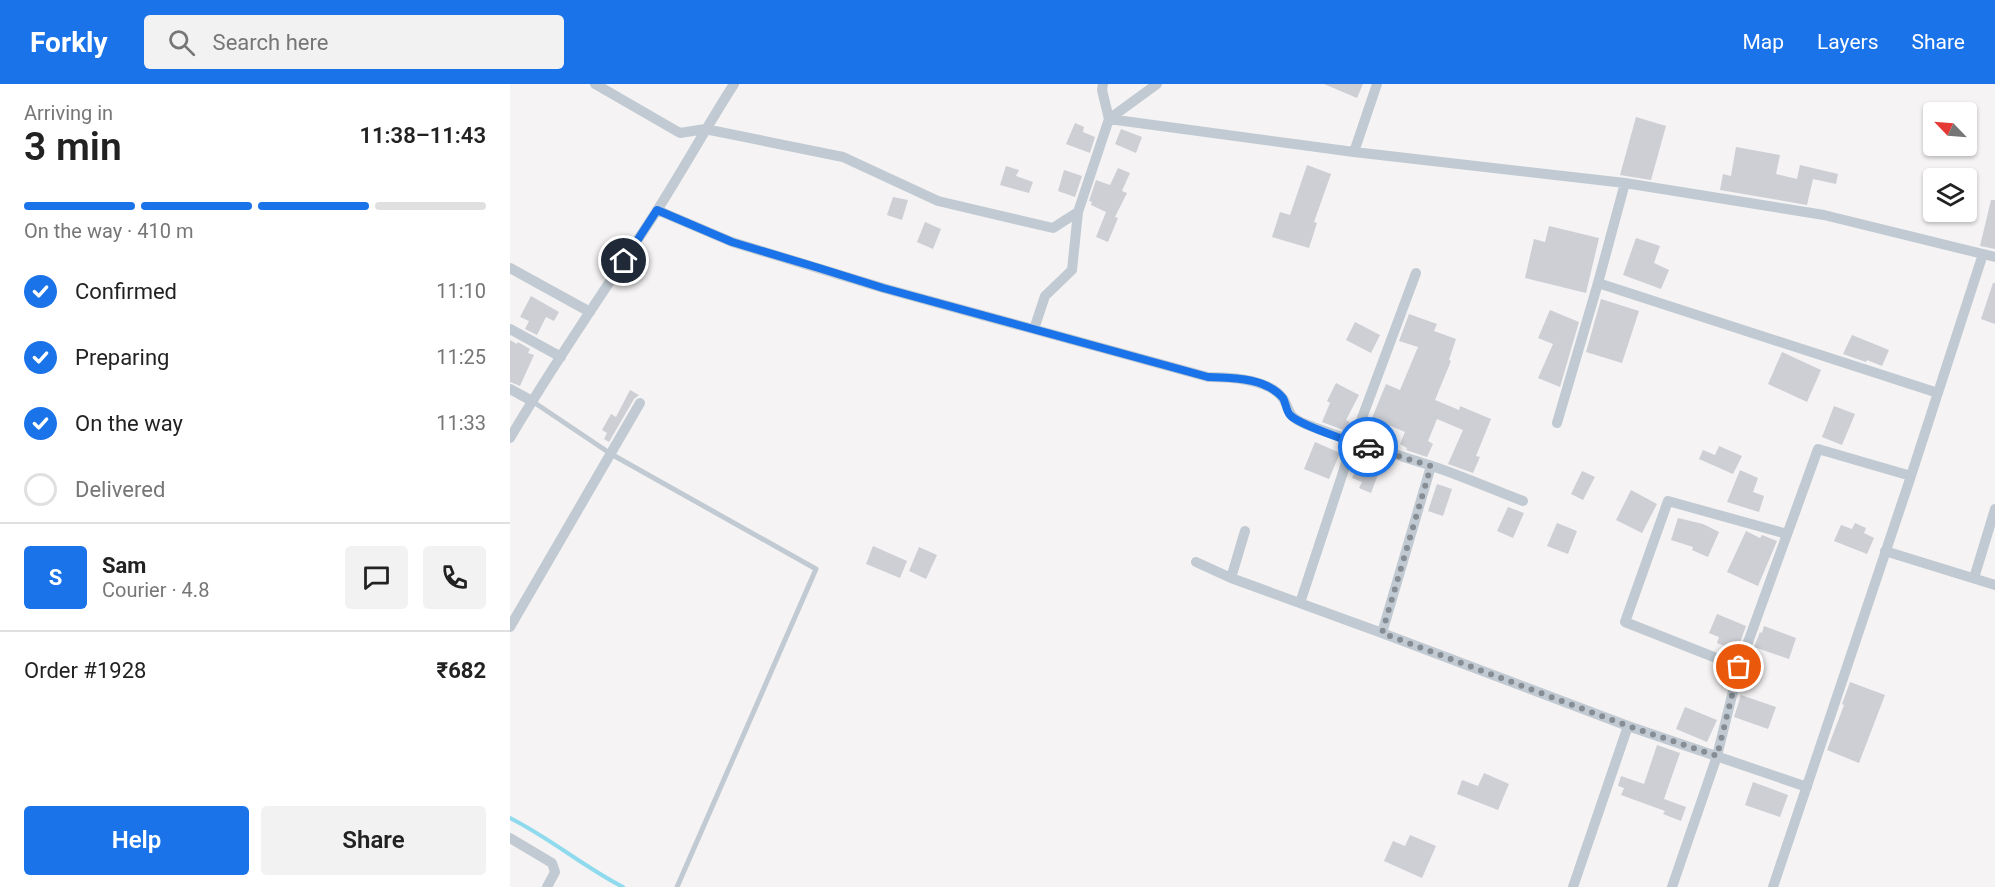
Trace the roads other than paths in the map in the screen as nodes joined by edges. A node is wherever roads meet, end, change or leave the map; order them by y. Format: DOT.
graph roads {
  1 [pos="595,84"];
  2 [pos="734,84"];
  3 [pos="1103,84"];
  4 [pos="1157,84"];
  5 [pos="1377,84"];
  6 [pos="1109,118"];
  7 [pos="705,129"];
  8 [pos="1354,152"];
  9 [pos="1625,183"];
  10 [pos="657,210"];
  11 [pos="1078,212"];
  12 [pos="1983,254"];
  13 [pos="1995,257"];
  14 [pos="510,268"];
  15 [pos="1416,273"];
  16 [pos="1598,283"];
  17 [pos="590,312"];
  18 [pos="510,329"];
  19 [pos="1034,329"];
  20 [pos="561,357"];
  21 [pos="510,389"];
  22 [pos="1938,393"];
  23 [pos="532,401"];
  24 [pos="640,403"];
  25 [pos="1557,423"];
  26 [pos="510,438"];
  27 [pos="1353,442"];
  28 [pos="611,454"];
  29 [pos="1431,466"];
  30 [pos="1911,476"];
  31 [pos="1522,501"];
  32 [pos="1995,509"];
  33 [pos="1245,531"];
  34 [pos="1788,534"];
  35 [pos="1886,551"];
  36 [pos="1196,562"];
  37 [pos="1232,578"];
  38 [pos="1974,578"];
  39 [pos="1995,585"];
  40 [pos="1300,603"];
  41 [pos="510,627"];
  42 [pos="1382,633"];
  43 [pos="1739,667"];
  44 [pos="1628,726"];
  45 [pos="1717,756"];
  46 [pos="1807,787"];
  47 [pos="510,838"];
  48 [pos="547,887"];
  49 [pos="676,887"];
  50 [pos="1574,887"];
  51 [pos="1672,887"];
  52 [pos="1773,887"];
  1 -- 7 [label="street"];
  2 -- 7 [label="street"];
  3 -- 6 [label="street"];
  4 -- 6 [label="street"];
  5 -- 8 [label="street"];
  6 -- 8 [label="street"];
  6 -- 11 [label="street"];
  7 -- 10 [label="street"];
  7 -- 11 [label="street"];
  8 -- 9 [label="street"];
  9 -- 12 [label="street"];
  9 -- 16 [label="street"];
  10 -- 17 [label="street"];
  10 -- 19 [label="street"];
  11 -- 19 [label="street"];
  12 -- 13 [label="street"];
  12 -- 22 [label="street"];
  14 -- 17 [label="street"];
  15 -- 27 [label="street"];
  16 -- 22 [label="street"];
  16 -- 25 [label="street"];
  17 -- 20 [label="street"];
  18 -- 20 [label="street"];
  19 -- 27 [label="street"];
  20 -- 23 [label="street"];
  21 -- 23 [label="street"];
  22 -- 30 [label="street"];
  23 -- 26 [label="street"];
  23 -- 28 [label="lane"];
  24 -- 28 [label="street"];
  27 -- 29 [label="street"];
  27 -- 40 [label="street"];
  28 -- 41 [label="street"];
  28 -- 49 [label="lane"];
  29 -- 31 [label="street"];
  29 -- 42 [label="street"];
  30 -- 34 [label="street"];
  30 -- 35 [label="street"];
  32 -- 38 [label="street"];
  33 -- 37 [label="street"];
  34 -- 43 [label="street"];
  34 -- 43 [label="street"];
  35 -- 38 [label="street"];
  35 -- 46 [label="street"];
  36 -- 37 [label="street"];
  37 -- 40 [label="street"];
  38 -- 39 [label="street"];
  40 -- 42 [label="street"];
  42 -- 44 [label="street"];
  43 -- 45 [label="street"];
  44 -- 45 [label="street"];
  44 -- 50 [label="street"];
  45 -- 46 [label="street"];
  45 -- 51 [label="street"];
  46 -- 52 [label="street"];
  47 -- 48 [label="street"];
}
